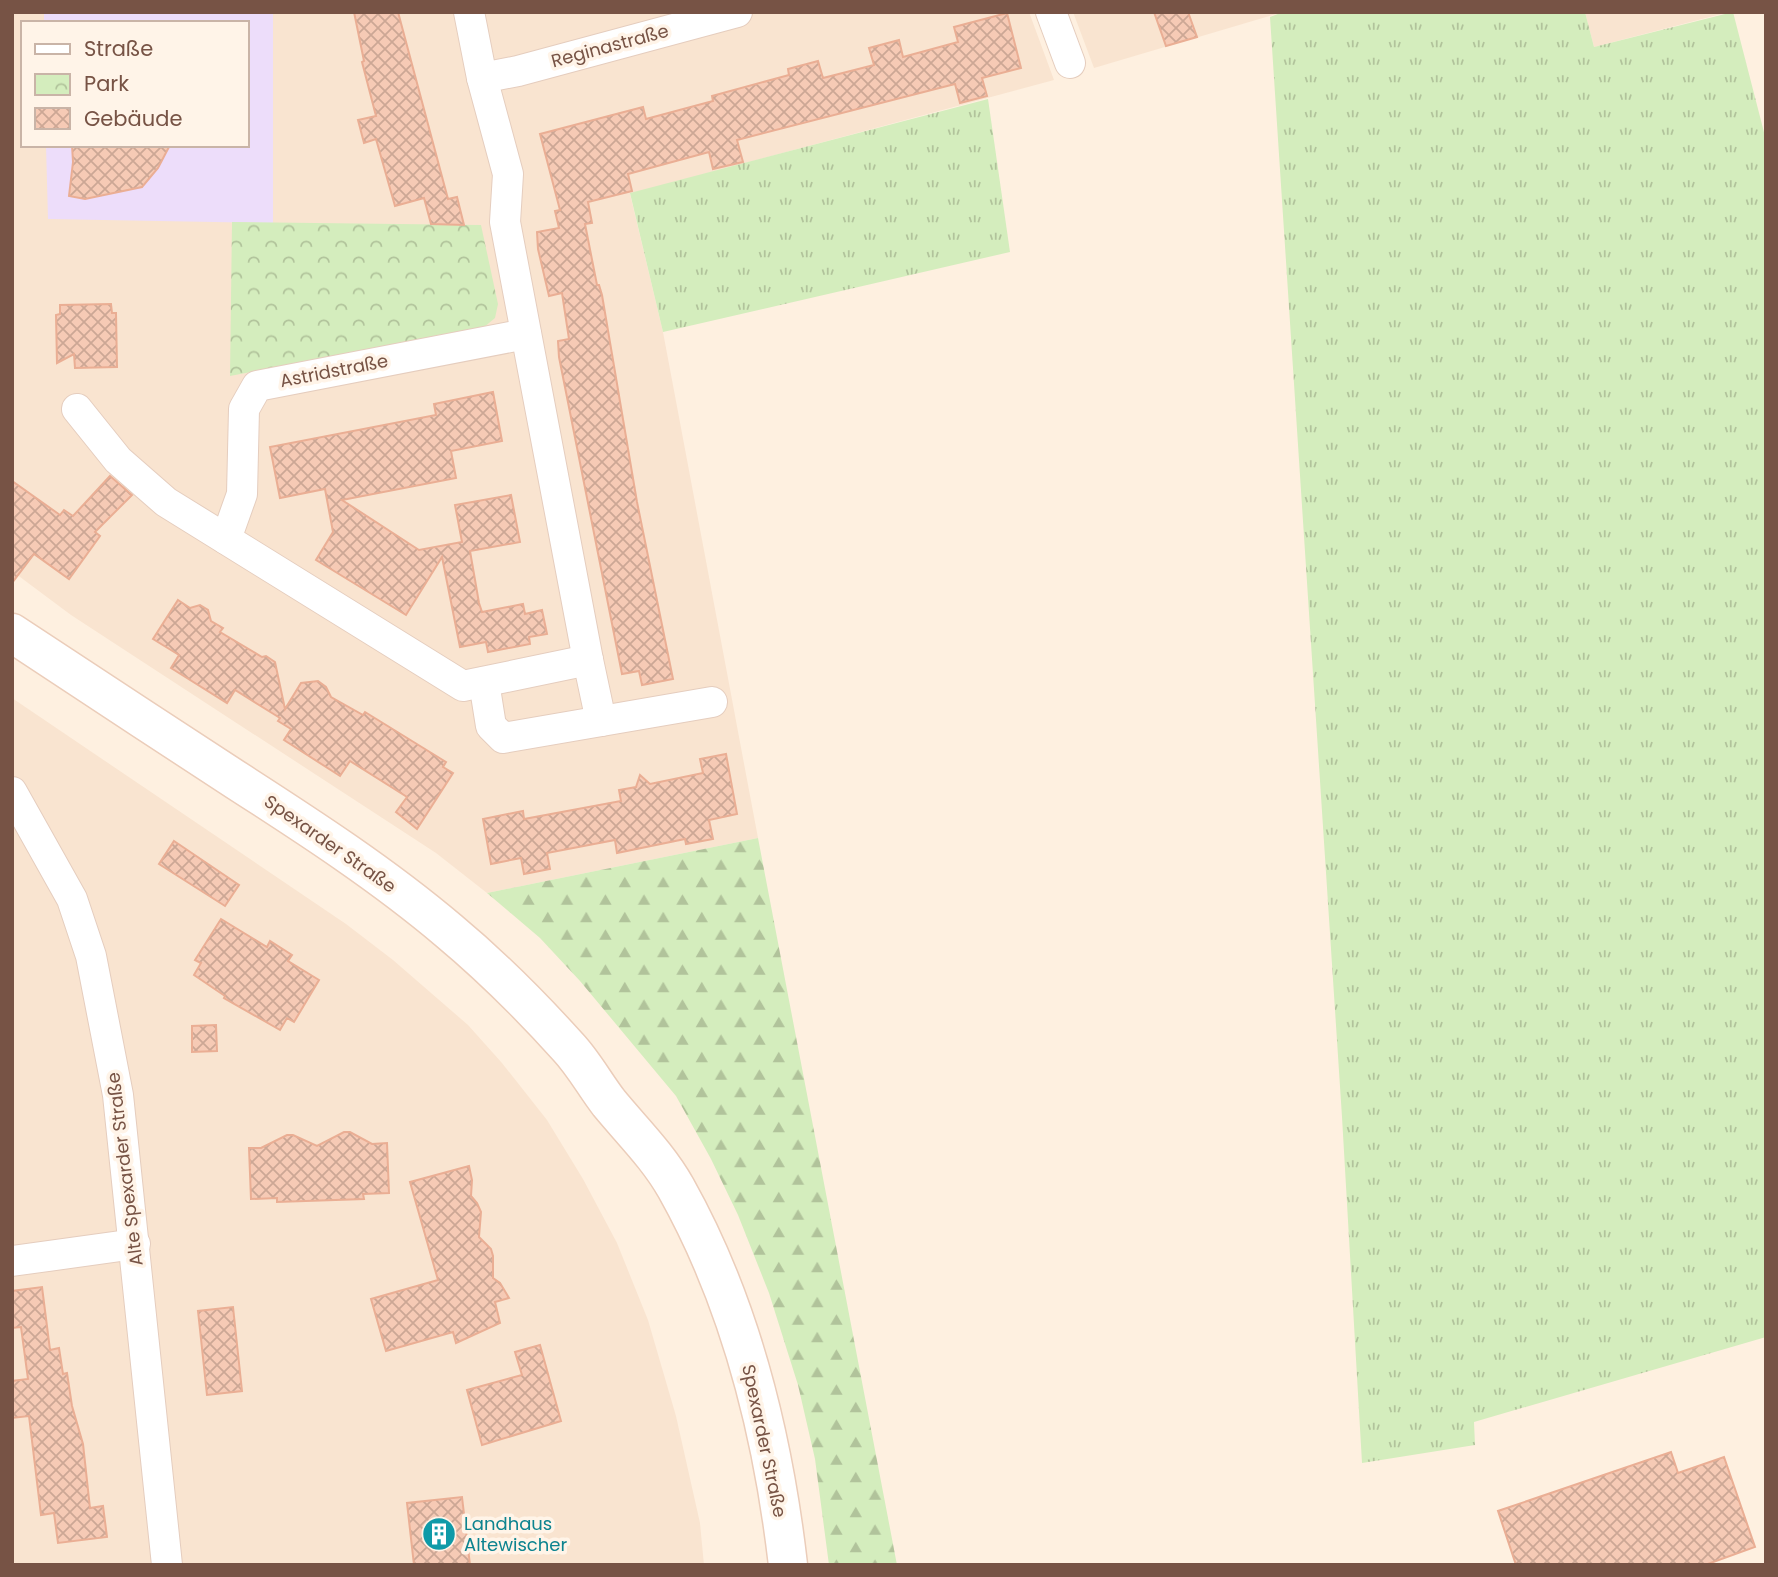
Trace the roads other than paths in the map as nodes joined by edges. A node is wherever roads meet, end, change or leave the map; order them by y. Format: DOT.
graph roads {
  1 [pos="468,12"];
  2 [pos="737,12"];
  3 [pos="1051,12"];
  4 [pos="1070,63"];
  5 [pos="482,78"];
  6 [pos="526,334"];
  7 [pos="77,409"];
  8 [pos="226,539"];
  9 [pos="12,634"];
  10 [pos="588,660"];
  11 [pos="484,682"];
  12 [pos="712,702"];
  13 [pos="601,721"];
  14 [pos="12,792"];
  15 [pos="608,1102"];
  16 [pos="135,1244"];
  17 [pos="12,1261"];
  18 [pos="167,1565"];
  19 [pos="761,1565"];
  20 [pos="788,1565"];
  1 -- 5 [label="street"];
  2 -- 5 [label="street, Reginastraße"];
  3 -- 4 [label="street"];
  5 -- 6 [label="street"];
  6 -- 8 [label="street, Astridstraße"];
  6 -- 10 [label="street"];
  7 -- 8 [label="street"];
  8 -- 11 [label="street"];
  9 -- 15 [label="main road, Spexarder Straße"];
  10 -- 11 [label="street"];
  10 -- 13 [label="street"];
  11 -- 13 [label="street"];
  12 -- 13 [label="street"];
  14 -- 16 [label="street, Alte Spexarder Straße"];
  15 -- 19 [label="main road, Spexarder Straße"];
  15 -- 20 [label="main road, Spexarder Straße"];
  16 -- 17 [label="street"];
  16 -- 18 [label="street, Alte Spexarder Straße"];
}
